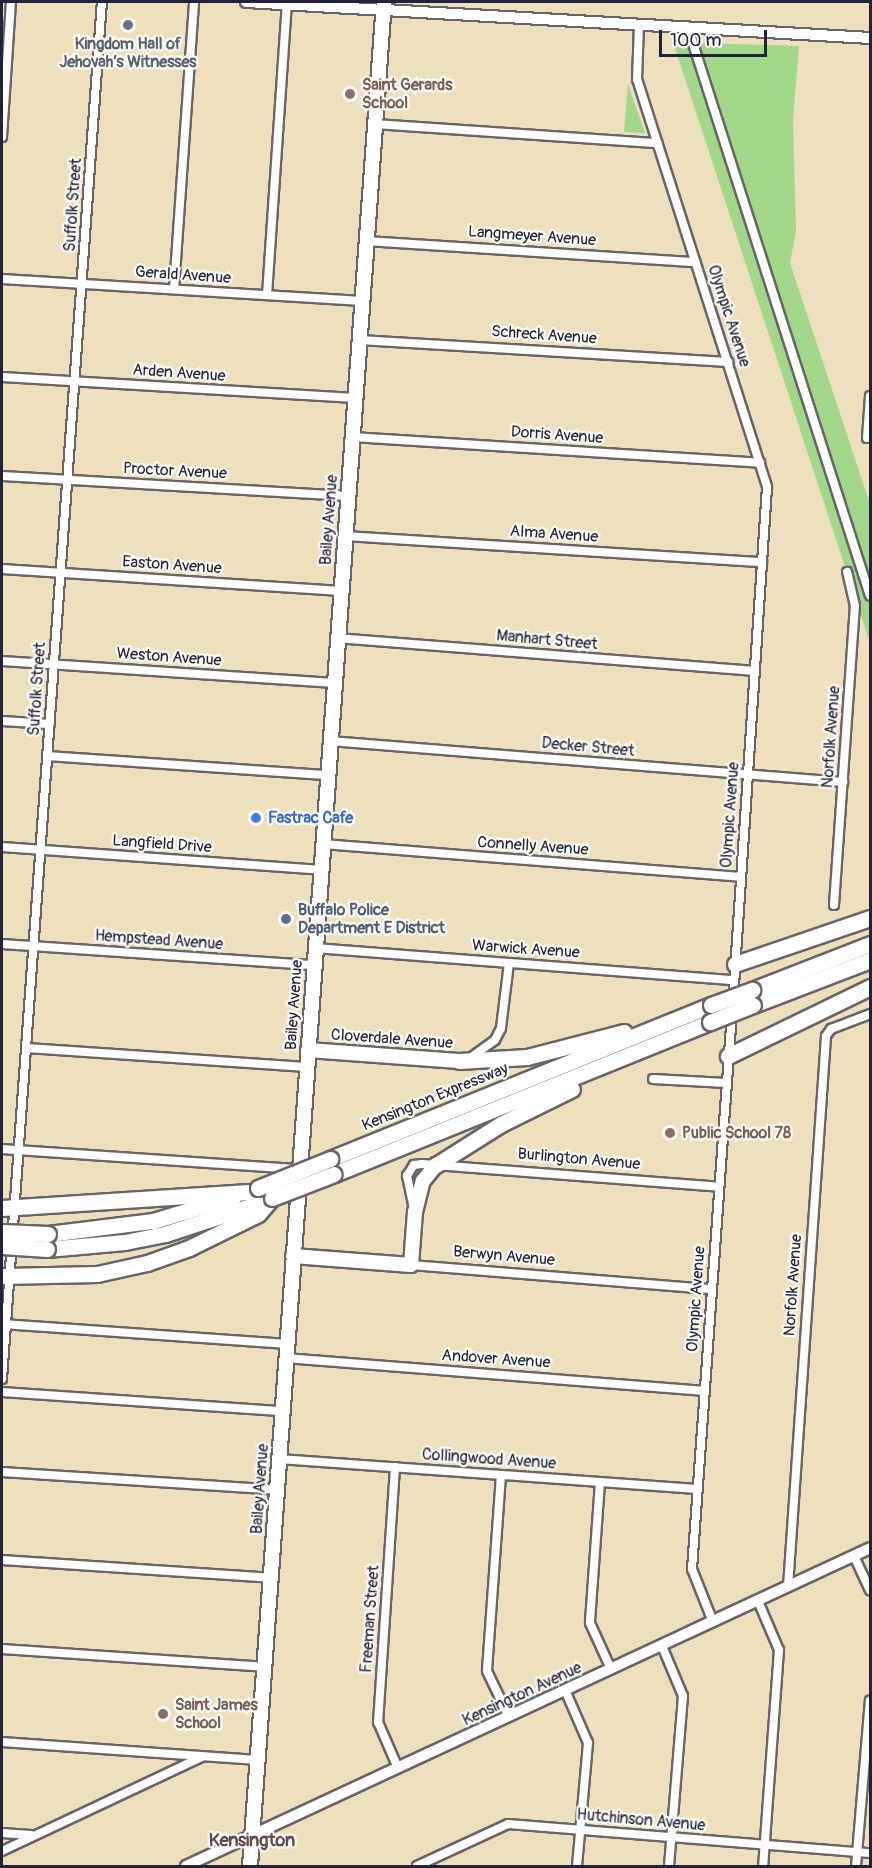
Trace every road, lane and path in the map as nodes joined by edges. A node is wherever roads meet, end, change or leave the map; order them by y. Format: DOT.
graph roads {
  1 [pos="12,2"];
  2 [pos="102,2"];
  3 [pos="194,2"];
  4 [pos="246,2"];
  5 [pos="287,3"];
  6 [pos="383,5"];
  7 [pos="639,25"];
  8 [pos="688,28"];
  9 [pos="870,38"];
  10 [pos="375,124"];
  11 [pos="2,137"];
  12 [pos="657,143"];
  13 [pos="366,241"];
  14 [pos="695,262"];
  15 [pos="2,279"];
  16 [pos="82,284"];
  17 [pos="174,290"];
  18 [pos="267,295"];
  19 [pos="362,301"];
  20 [pos="359,340"];
  21 [pos="728,362"];
  22 [pos="2,377"];
  23 [pos="75,381"];
  24 [pos="870,396"];
  25 [pos="355,398"];
  26 [pos="352,437"];
  27 [pos="867,438"];
  28 [pos="760,463"];
  29 [pos="2,476"];
  30 [pos="67,479"];
  31 [pos="348,496"];
  32 [pos="345,536"];
  33 [pos="762,562"];
  34 [pos="2,569"];
  35 [pos="847,572"];
  36 [pos="60,573"];
  37 [pos="341,591"];
  38 [pos="870,596"];
  39 [pos="338,638"];
  40 [pos="2,662"];
  41 [pos="54,665"];
  42 [pos="755,671"];
  43 [pos="334,683"];
  44 [pos="2,721"];
  45 [pos="50,724"];
  46 [pos="330,741"];
  47 [pos="48,756"];
  48 [pos="747,774"];
  49 [pos="327,775"];
  50 [pos="843,782"];
  51 [pos="323,844"];
  52 [pos="2,847"];
  53 [pos="41,850"];
  54 [pos="321,870"];
  55 [pos="741,877"];
  56 [pos="834,905"];
  57 [pos="870,918"];
  58 [pos="2,944"];
  59 [pos="870,944"];
  60 [pos="34,946"];
  61 [pos="315,948"];
  62 [pos="870,960"];
  63 [pos="509,963"];
  64 [pos="735,964"];
  65 [pos="314,965"];
  66 [pos="734,980"];
  67 [pos="870,987"];
  68 [pos="753,998"];
  69 [pos="870,1014"];
  70 [pos="682,1017"];
  71 [pos="655,1046"];
  72 [pos="27,1048"];
  73 [pos="308,1050"];
  74 [pos="728,1056"];
  75 [pos="459,1061"];
  76 [pos="306,1067"];
  77 [pos="652,1079"];
  78 [pos="726,1083"];
  79 [pos="2,1149"];
  80 [pos="18,1150"];
  81 [pos="436,1165"];
  82 [pos="332,1167"];
  83 [pos="299,1169"];
  84 [pos="719,1187"];
  85 [pos="254,1200"];
  86 [pos="8,1207"];
  87 [pos="2,1232"];
  88 [pos="47,1241"];
  89 [pos="2,1246"];
  90 [pos="293,1256"];
  91 [pos="411,1265"];
  92 [pos="6,1276"];
  93 [pos="712,1289"];
  94 [pos="4,1324"];
  95 [pos="286,1351"];
  96 [pos="2,1379"];
  97 [pos="705,1390"];
  98 [pos="2,1392"];
  99 [pos="282,1411"];
  100 [pos="279,1459"];
  101 [pos="395,1467"];
  102 [pos="2,1472"];
  103 [pos="501,1474"];
  104 [pos="600,1482"];
  105 [pos="697,1488"];
  106 [pos="276,1490"];
  107 [pos="870,1548"];
  108 [pos="854,1556"];
  109 [pos="2,1560"];
  110 [pos="270,1578"];
  111 [pos="788,1587"];
  112 [pos="870,1591"];
  113 [pos="758,1601"];
  114 [pos="712,1622"];
  115 [pos="662,1646"];
  116 [pos="2,1649"];
  117 [pos="263,1667"];
  118 [pos="611,1669"];
  119 [pos="565,1690"];
  120 [pos="870,1701"];
  121 [pos="509,1717"];
  122 [pos="2,1742"];
  123 [pos="202,1756"];
  124 [pos="257,1760"];
  125 [pos="398,1768"];
  126 [pos="580,1830"];
  127 [pos="2,1833"];
  128 [pos="34,1835"];
  129 [pos="252,1835"];
  130 [pos="672,1837"];
  131 [pos="764,1845"];
  132 [pos="2,1851"];
  133 [pos="857,1852"];
  134 [pos="870,1853"];
  135 [pos="186,1866"];
  136 [pos="250,1866"];
  137 [pos="417,1866"];
  138 [pos="577,1866"];
  139 [pos="669,1866"];
  140 [pos="763,1866"];
  141 [pos="856,1866"];
  1 -- 11 [label="street"];
  2 -- 16 [label="street, Suffolk Street"];
  3 -- 17 [label="street"];
  4 -- 5 [label="street"];
  5 -- 6 [label="street"];
  5 -- 18 [label="street"];
  6 -- 7 [label="street"];
  6 -- 10 [label="main road, Bailey Avenue"];
  7 -- 8 [label="street"];
  7 -- 12 [label="street, Olympic Avenue"];
  8 -- 9 [label="street"];
  8 -- 38 [label="street"];
  10 -- 12 [label="street"];
  10 -- 13 [label="main road, Bailey Avenue"];
  12 -- 14 [label="street, Olympic Avenue"];
  13 -- 14 [label="street, Langmeyer Avenue"];
  13 -- 19 [label="main road, Bailey Avenue"];
  14 -- 21 [label="street, Olympic Avenue"];
  15 -- 16 [label="street, Gerald Avenue"];
  16 -- 17 [label="street, Gerald Avenue"];
  16 -- 23 [label="street, Suffolk Street"];
  17 -- 18 [label="street, Gerald Avenue"];
  18 -- 19 [label="street, Gerald Avenue"];
  19 -- 20 [label="main road, Bailey Avenue"];
  20 -- 21 [label="street, Schreck Avenue"];
  20 -- 25 [label="main road, Bailey Avenue"];
  21 -- 28 [label="street, Olympic Avenue"];
  22 -- 23 [label="street, Arden Avenue"];
  23 -- 25 [label="street, Arden Avenue"];
  23 -- 30 [label="street, Suffolk Street"];
  24 -- 27 [label="street"];
  25 -- 26 [label="main road, Bailey Avenue"];
  26 -- 28 [label="street, Dorris Avenue"];
  26 -- 31 [label="main road, Bailey Avenue"];
  28 -- 33 [label="street, Olympic Avenue"];
  29 -- 30 [label="street, Proctor Avenue"];
  30 -- 31 [label="street, Proctor Avenue"];
  30 -- 36 [label="street, Suffolk Street"];
  31 -- 32 [label="main road, Bailey Avenue"];
  32 -- 33 [label="street, Alma Avenue"];
  32 -- 37 [label="main road, Bailey Avenue"];
  33 -- 42 [label="street, Olympic Avenue"];
  34 -- 36 [label="street, Easton Avenue"];
  35 -- 50 [label="street, Norfolk Avenue"];
  36 -- 37 [label="street, Easton Avenue"];
  36 -- 41 [label="street, Suffolk Street"];
  37 -- 39 [label="main road, Bailey Avenue"];
  39 -- 42 [label="street, Manhart Street"];
  39 -- 43 [label="main road, Bailey Avenue"];
  40 -- 41 [label="street, Weston Avenue"];
  41 -- 43 [label="street, Weston Avenue"];
  41 -- 45 [label="street, Suffolk Street"];
  42 -- 48 [label="street, Olympic Avenue"];
  43 -- 46 [label="main road, Bailey Avenue"];
  44 -- 45 [label="street"];
  45 -- 47 [label="street, Suffolk Street"];
  46 -- 48 [label="street, Decker Street"];
  46 -- 49 [label="main road, Bailey Avenue"];
  47 -- 49 [label="street"];
  47 -- 53 [label="street, Suffolk Street"];
  48 -- 50 [label="street, Decker Street"];
  48 -- 55 [label="street, Olympic Avenue"];
  49 -- 51 [label="main road, Bailey Avenue"];
  50 -- 56 [label="street, Norfolk Avenue"];
  51 -- 54 [label="main road, Bailey Avenue"];
  51 -- 55 [label="street, Connelly Avenue"];
  52 -- 53 [label="street, Langfield Drive"];
  53 -- 54 [label="street, Langfield Drive"];
  53 -- 60 [label="street, Suffolk Street"];
  54 -- 61 [label="main road, Bailey Avenue"];
  55 -- 64 [label="street, Olympic Avenue"];
  57 -- 64 [label="highway"];
  58 -- 60 [label="street, Hempstead Avenue"];
  59 -- 68 [label="highway, Kensington Expressway"];
  60 -- 65 [label="street, Hempstead Avenue"];
  60 -- 72 [label="street, Suffolk Street"];
  61 -- 63 [label="street, Warwick Avenue"];
  61 -- 65 [label="main road, Bailey Avenue"];
  62 -- 68 [label="highway, Kensington Expressway"];
  63 -- 66 [label="street, Warwick Avenue"];
  63 -- 75 [label="street, Cloverdale Avenue"];
  64 -- 66 [label="street, Olympic Avenue"];
  65 -- 73 [label="main road, Bailey Avenue"];
  66 -- 74 [label="street, Olympic Avenue"];
  67 -- 74 [label="highway"];
  68 -- 70 [label="highway, Kensington Expressway, bridge"];
  68 -- 71 [label="highway, Kensington Expressway, bridge"];
  69 -- 111 [label="street, Norfolk Avenue"];
  70 -- 75 [label="highway"];
  70 -- 82 [label="highway, Kensington Expressway"];
  71 -- 81 [label="highway"];
  71 -- 82 [label="highway, Kensington Expressway"];
  72 -- 76 [label="street"];
  72 -- 80 [label="street, Suffolk Street"];
  73 -- 75 [label="main road, Cloverdale Avenue"];
  73 -- 76 [label="main road, Bailey Avenue"];
  74 -- 78 [label="street, Olympic Avenue"];
  76 -- 83 [label="main road, Bailey Avenue"];
  77 -- 78 [label="street"];
  78 -- 84 [label="street, Olympic Avenue"];
  79 -- 80 [label="street"];
  80 -- 83 [label="street"];
  80 -- 86 [label="street, Suffolk Street"];
  81 -- 84 [label="street, Burlington Avenue"];
  81 -- 91 [label="main road"];
  82 -- 85 [label="highway, Kensington Expressway, bridge"];
  82 -- 85 [label="highway, Kensington Expressway, bridge"];
  83 -- 90 [label="main road, Bailey Avenue"];
  84 -- 93 [label="street, Olympic Avenue"];
  85 -- 86 [label="highway"];
  85 -- 88 [label="highway, Kensington Expressway"];
  85 -- 92 [label="highway"];
  86 -- 92 [label="street, Suffolk Street"];
  87 -- 88 [label="highway, Kensington Expressway, bridge"];
  88 -- 89 [label="highway, Kensington Expressway, bridge"];
  90 -- 91 [label="main road, Berwyn Avenue"];
  90 -- 95 [label="main road, Bailey Avenue"];
  91 -- 93 [label="street, Berwyn Avenue"];
  92 -- 94 [label="street, Suffolk Street"];
  93 -- 97 [label="street, Olympic Avenue"];
  94 -- 95 [label="street, Andover Avenue"];
  94 -- 96 [label="street, Suffolk Street"];
  95 -- 97 [label="street, Andover Avenue"];
  95 -- 99 [label="main road, Bailey Avenue"];
  97 -- 105 [label="street, Olympic Avenue"];
  98 -- 99 [label="street"];
  99 -- 100 [label="main road, Bailey Avenue"];
  100 -- 101 [label="street, Collingwood Avenue"];
  100 -- 106 [label="main road, Bailey Avenue"];
  101 -- 103 [label="street, Collingwood Avenue"];
  101 -- 125 [label="street, Freeman Street"];
  102 -- 106 [label="street"];
  103 -- 104 [label="street, Collingwood Avenue"];
  103 -- 121 [label="street"];
  104 -- 105 [label="street, Collingwood Avenue"];
  104 -- 118 [label="street"];
  105 -- 114 [label="street, Olympic Avenue"];
  106 -- 110 [label="main road, Bailey Avenue"];
  107 -- 108 [label="street, Kensington Avenue"];
  108 -- 111 [label="street, Kensington Avenue"];
  108 -- 112 [label="street"];
  109 -- 110 [label="street"];
  110 -- 117 [label="main road, Bailey Avenue"];
  111 -- 113 [label="street, Kensington Avenue"];
  113 -- 114 [label="street, Kensington Avenue"];
  113 -- 131 [label="street"];
  114 -- 115 [label="street, Kensington Avenue"];
  115 -- 118 [label="street, Kensington Avenue"];
  115 -- 130 [label="street"];
  116 -- 117 [label="street"];
  117 -- 124 [label="main road, Bailey Avenue"];
  118 -- 119 [label="street, Kensington Avenue"];
  119 -- 121 [label="street, Kensington Avenue"];
  119 -- 126 [label="street"];
  120 -- 133 [label="street"];
  121 -- 125 [label="street, Kensington Avenue"];
  122 -- 123 [label="street"];
  123 -- 124 [label="street"];
  123 -- 128 [label="street"];
  124 -- 129 [label="main road, Bailey Avenue"];
  125 -- 129 [label="street, Kensington Avenue"];
  126 -- 130 [label="street, Hutchinson Avenue"];
  126 -- 137 [label="street, Hutchinson Avenue"];
  126 -- 138 [label="street"];
  127 -- 128 [label="street"];
  128 -- 132 [label="street"];
  129 -- 135 [label="street, Kensington Avenue"];
  129 -- 136 [label="main road, Bailey Avenue"];
  130 -- 131 [label="street, Hutchinson Avenue"];
  130 -- 139 [label="street"];
  131 -- 133 [label="street, Hutchinson Avenue"];
  131 -- 140 [label="street"];
  133 -- 134 [label="street, Hutchinson Avenue"];
  133 -- 141 [label="street"];
}
